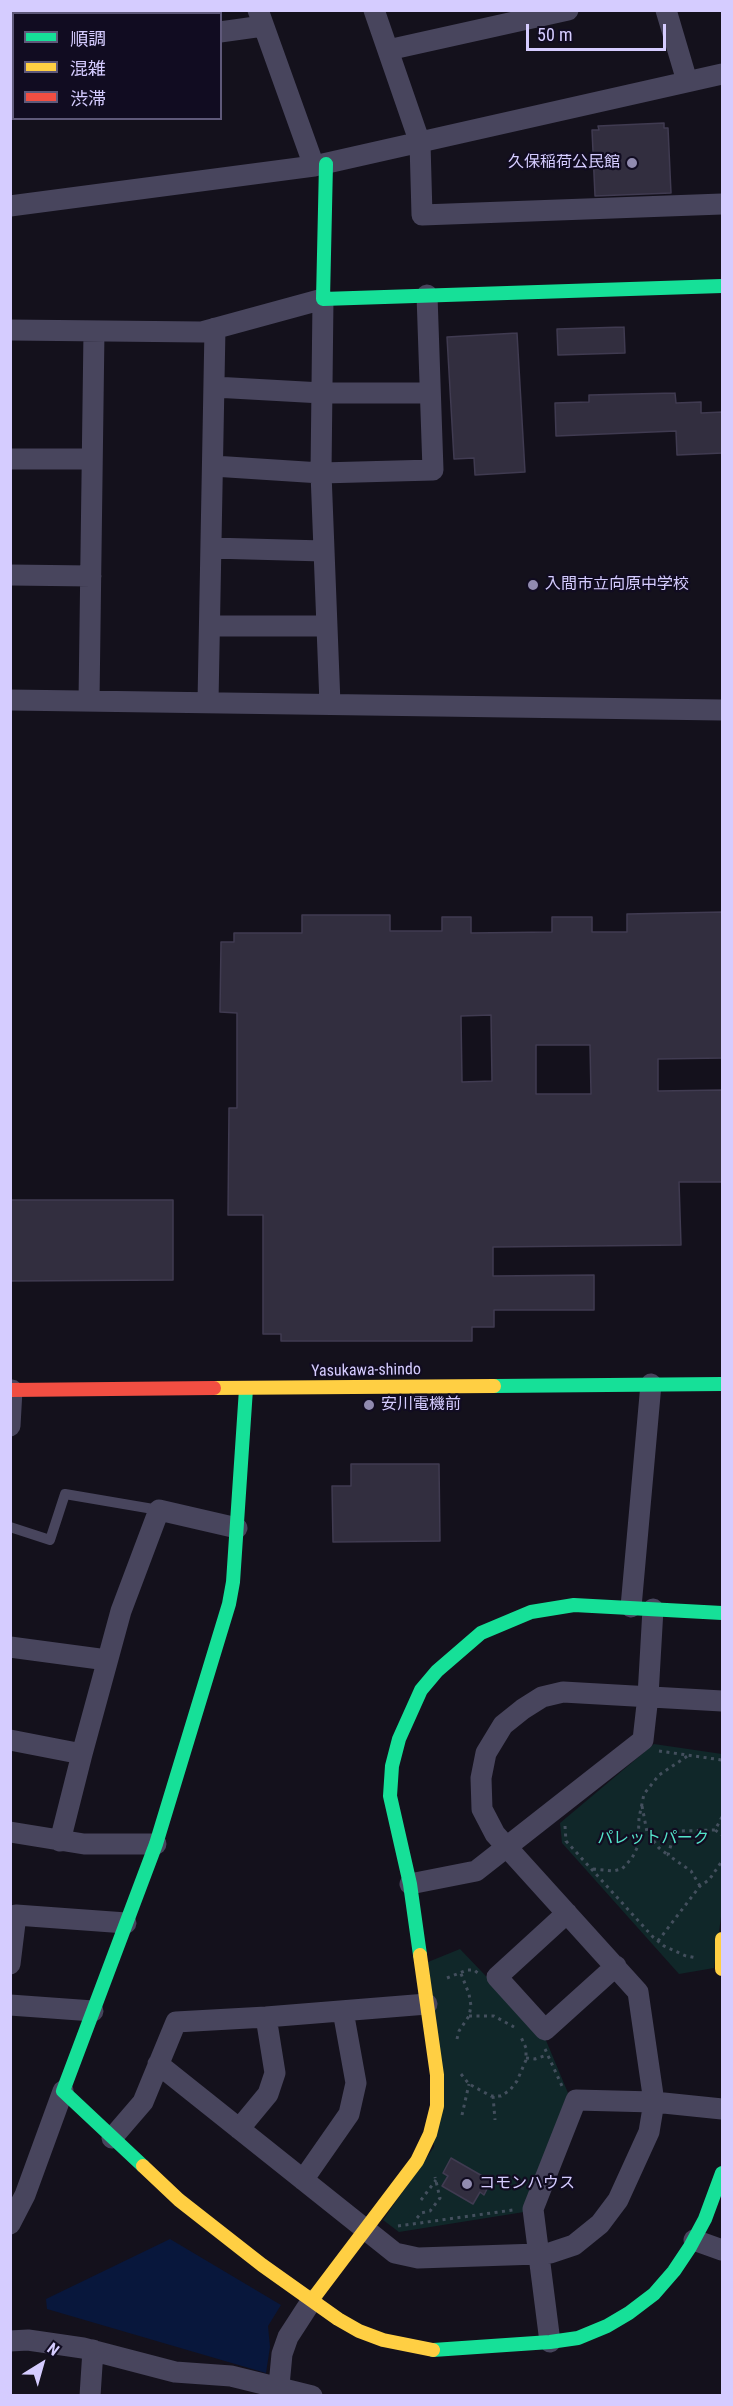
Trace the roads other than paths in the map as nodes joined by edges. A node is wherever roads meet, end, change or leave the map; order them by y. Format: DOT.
graph roads {
  1 [pos="374,10"];
  2 [pos="568,10"];
  3 [pos="666,10"];
  4 [pos="260,18"];
  5 [pos="222,31"];
  6 [pos="388,50"];
  7 [pos="723,74"];
  8 [pos="687,81"];
  9 [pos="420,143"];
  10 [pos="320,165"];
  11 [pos="723,204"];
  12 [pos="10,206"];
  13 [pos="723,286"];
  14 [pos="427,295"];
  15 [pos="323,299"];
  16 [pos="215,328"];
  17 [pos="10,330"];
  18 [pos="94,331"];
  19 [pos="214,387"];
  20 [pos="322,393"];
  21 [pos="430,393"];
  22 [pos="10,459"];
  23 [pos="92,459"];
  24 [pos="213,466"];
  25 [pos="321,473"];
  26 [pos="211,548"];
  27 [pos="324,551"];
  28 [pos="10,575"];
  29 [pos="91,576"];
  30 [pos="210,626"];
  31 [pos="327,626"];
  32 [pos="10,700"];
  33 [pos="89,701"];
  34 [pos="208,702"];
  35 [pos="330,704"];
  36 [pos="723,710"];
  37 [pos="651,1384"];
  38 [pos="723,1384"];
  39 [pos="246,1389"];
  40 [pos="11,1390"];
  41 [pos="10,1426"];
  42 [pos="159,1510"];
  43 [pos="10,1527"];
  44 [pos="237,1528"];
  45 [pos="631,1607"];
  46 [pos="653,1609"];
  47 [pos="723,1613"];
  48 [pos="10,1647"];
  49 [pos="107,1660"];
  50 [pos="648,1696"];
  51 [pos="723,1701"];
  52 [pos="10,1740"];
  53 [pos="81,1754"];
  54 [pos="10,1832"];
  55 [pos="60,1841"];
  56 [pos="156,1844"];
  57 [pos="506,1847"];
  58 [pos="410,1884"];
  59 [pos="567,1913"];
  60 [pos="126,1923"];
  61 [pos="723,1939"];
  62 [pos="10,1964"];
  63 [pos="722,1964"];
  64 [pos="616,1966"];
  65 [pos="427,2001"];
  66 [pos="10,2005"];
  67 [pos="93,2011"];
  68 [pos="343,2011"];
  69 [pos="266,2017"];
  70 [pos="158,2064"];
  71 [pos="63,2091"];
  72 [pos="654,2102"];
  73 [pos="723,2109"];
  74 [pos="239,2129"];
  75 [pos="111,2138"];
  76 [pos="723,2173"];
  77 [pos="303,2180"];
  78 [pos="10,2224"];
  79 [pos="364,2229"];
  80 [pos="694,2240"];
  81 [pos="723,2250"];
  82 [pos="538,2254"];
  83 [pos="312,2300"];
  84 [pos="10,2341"];
  85 [pos="550,2342"];
  86 [pos="93,2350"];
  87 [pos="279,2391"];
  88 [pos="90,2396"];
  89 [pos="312,2396"];
  1 -- 6 [label="street"];
  2 -- 6 [label="street"];
  3 -- 8 [label="street"];
  4 -- 5 [label="street"];
  4 -- 10 [label="street"];
  6 -- 9 [label="street"];
  7 -- 8 [label="street"];
  8 -- 9 [label="street"];
  9 -- 10 [label="street"];
  9 -- 11 [label="street"];
  10 -- 12 [label="street"];
  10 -- 15 [label="street"];
  13 -- 14 [label="street"];
  14 -- 15 [label="street"];
  14 -- 21 [label="street"];
  15 -- 16 [label="street"];
  15 -- 20 [label="street"];
  16 -- 18 [label="street"];
  16 -- 19 [label="street"];
  17 -- 18 [label="street"];
  18 -- 23 [label="street"];
  19 -- 20 [label="street"];
  19 -- 24 [label="street"];
  20 -- 21 [label="street"];
  20 -- 25 [label="street"];
  21 -- 25 [label="street"];
  22 -- 23 [label="street"];
  23 -- 29 [label="street"];
  24 -- 25 [label="street"];
  24 -- 26 [label="street"];
  25 -- 27 [label="street"];
  26 -- 27 [label="street"];
  26 -- 30 [label="street"];
  27 -- 31 [label="street"];
  28 -- 29 [label="street"];
  29 -- 33 [label="street"];
  30 -- 31 [label="street"];
  30 -- 34 [label="street"];
  31 -- 35 [label="street"];
  32 -- 33 [label="street"];
  33 -- 34 [label="street"];
  34 -- 35 [label="street"];
  35 -- 36 [label="street"];
  37 -- 38 [label="street, Yasukawa-shindo"];
  37 -- 39 [label="street, Yasukawa-shindo"];
  37 -- 45 [label="street"];
  39 -- 40 [label="street, Yasukawa-shindo"];
  39 -- 44 [label="street"];
  40 -- 41 [label="street"];
  42 -- 43 [label="lane"];
  42 -- 44 [label="street"];
  42 -- 49 [label="street"];
  44 -- 56 [label="street"];
  45 -- 46 [label="street"];
  45 -- 58 [label="street"];
  46 -- 47 [label="street"];
  46 -- 50 [label="street"];
  48 -- 49 [label="street"];
  49 -- 53 [label="street"];
  50 -- 51 [label="street"];
  50 -- 57 [label="street"];
  50 -- 57 [label="street"];
  52 -- 53 [label="street"];
  53 -- 55 [label="street"];
  54 -- 55 [label="street"];
  55 -- 56 [label="street"];
  56 -- 60 [label="street"];
  57 -- 58 [label="street"];
  57 -- 59 [label="street"];
  58 -- 65 [label="street"];
  59 -- 64 [label="street"];
  59 -- 64 [label="street"];
  60 -- 62 [label="street"];
  60 -- 67 [label="street"];
  61 -- 63 [label="street"];
  64 -- 72 [label="street"];
  65 -- 68 [label="street"];
  65 -- 79 [label="street"];
  66 -- 67 [label="street"];
  67 -- 71 [label="street"];
  68 -- 69 [label="street"];
  68 -- 77 [label="street"];
  69 -- 70 [label="street"];
  69 -- 74 [label="street"];
  70 -- 74 [label="street"];
  70 -- 75 [label="street"];
  71 -- 75 [label="street"];
  71 -- 78 [label="street"];
  72 -- 73 [label="street"];
  72 -- 82 [label="street"];
  72 -- 82 [label="street"];
  74 -- 77 [label="street"];
  75 -- 83 [label="street"];
  76 -- 80 [label="street"];
  77 -- 79 [label="street"];
  79 -- 82 [label="street"];
  79 -- 83 [label="street"];
  80 -- 81 [label="street"];
  80 -- 85 [label="street"];
  82 -- 85 [label="street"];
  83 -- 85 [label="street"];
  83 -- 87 [label="street"];
  84 -- 86 [label="street"];
  86 -- 87 [label="street"];
  86 -- 88 [label="street"];
  87 -- 89 [label="street"];
}
